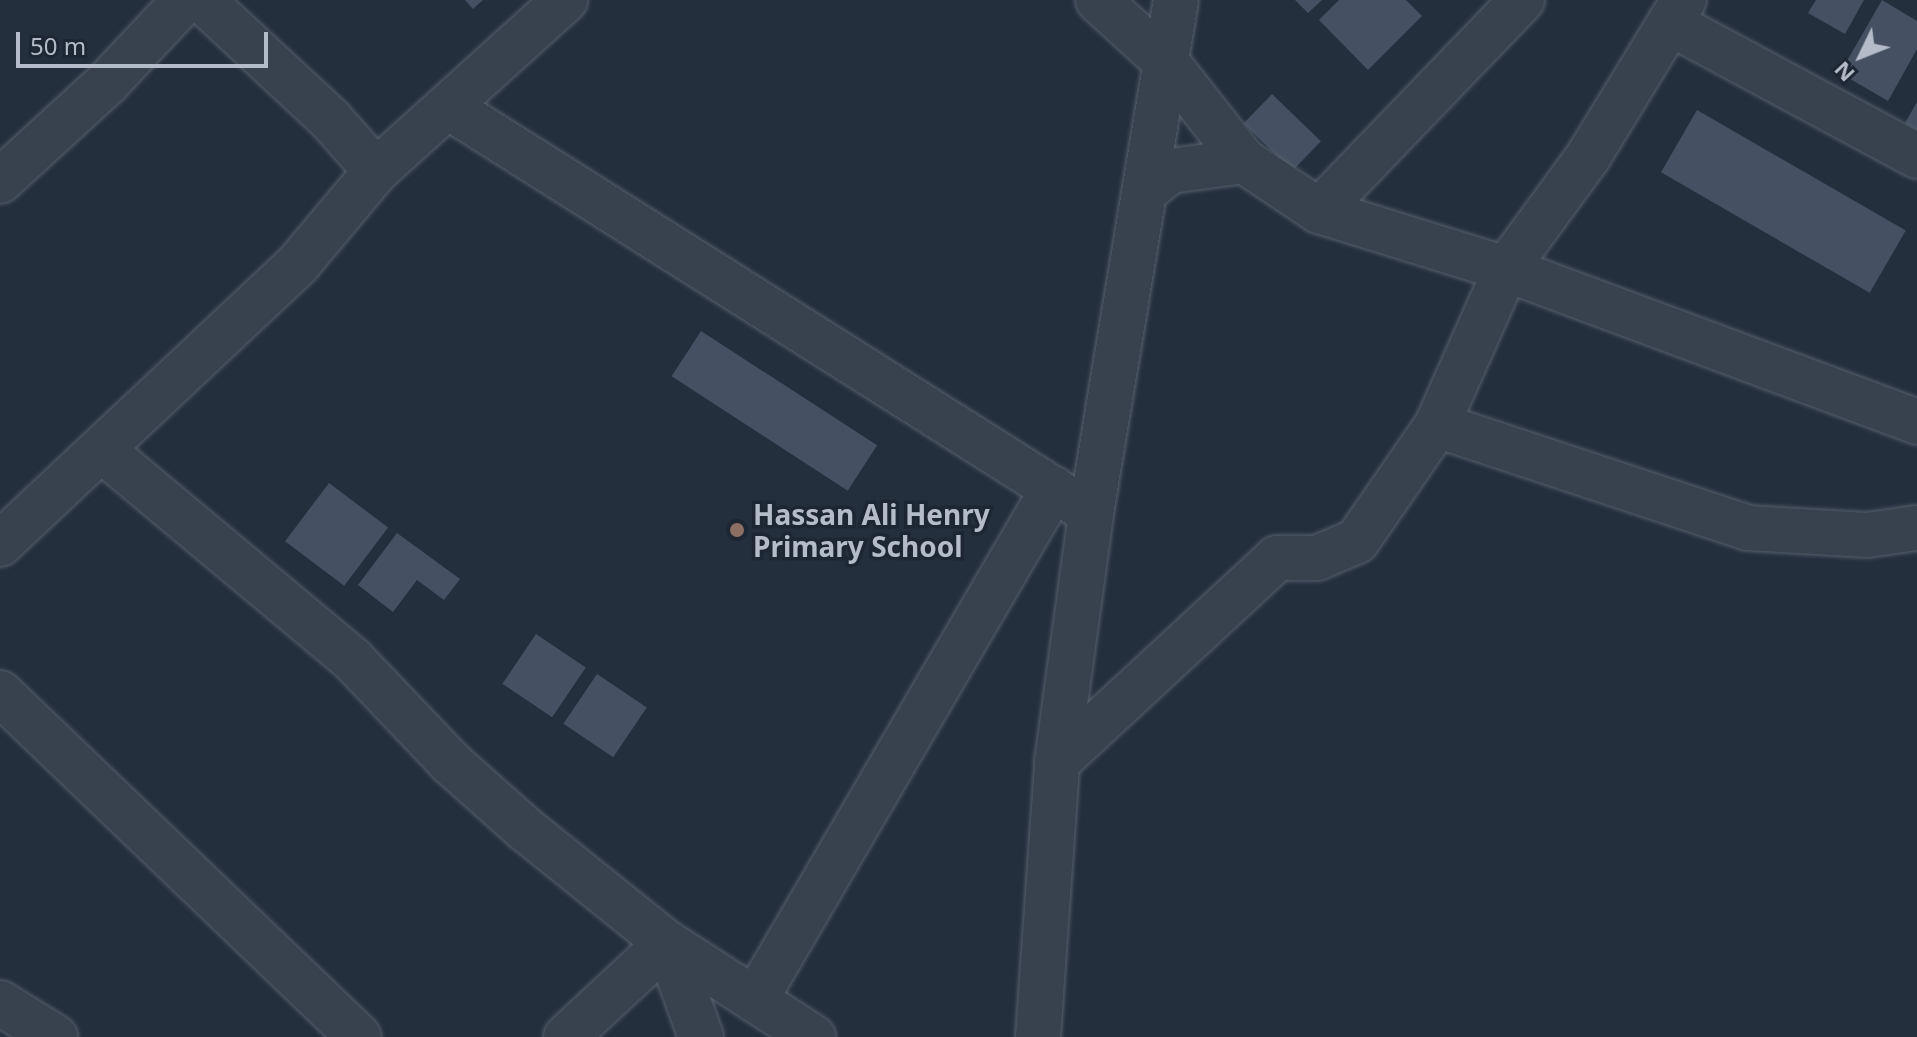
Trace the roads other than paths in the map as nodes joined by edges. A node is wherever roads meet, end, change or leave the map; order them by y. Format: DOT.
graph roads {
  1 [pos="185,0"];
  2 [pos="202,0"];
  3 [pos="565,0"];
  4 [pos="1098,0"];
  5 [pos="1176,0"];
  6 [pos="1522,0"];
  7 [pos="1677,12"];
  8 [pos="1168,64"];
  9 [pos="450,108"];
  10 [pos="1917,156"];
  11 [pos="1244,161"];
  12 [pos="376,171"];
  13 [pos="0,181"];
  14 [pos="1145,191"];
  15 [pos="1319,211"];
  16 [pos="1506,269"];
  17 [pos="1917,422"];
  18 [pos="1437,425"];
  19 [pos="102,450"];
  20 [pos="1053,489"];
  21 [pos="1091,513"];
  22 [pos="1917,528"];
  23 [pos="0,544"];
  24 [pos="0,693"];
  25 [pos="1057,762"];
  26 [pos="667,943"];
  27 [pos="755,1000"];
  28 [pos="0,1003"];
  29 [pos="55,1037"];
  30 [pos="359,1037"];
  31 [pos="566,1037"];
  32 [pos="701,1037"];
  33 [pos="813,1037"];
  34 [pos="1038,1037"];
  1 -- 13 [label="street"];
  2 -- 12 [label="street"];
  3 -- 9 [label="street"];
  4 -- 8 [label="street"];
  5 -- 8 [label="street"];
  6 -- 15 [label="street"];
  7 -- 10 [label="street"];
  7 -- 16 [label="street"];
  8 -- 11 [label="street"];
  8 -- 14 [label="street"];
  9 -- 12 [label="street"];
  9 -- 20 [label="street"];
  11 -- 14 [label="street"];
  11 -- 15 [label="street"];
  12 -- 19 [label="street"];
  14 -- 21 [label="street"];
  15 -- 16 [label="street"];
  16 -- 17 [label="street"];
  16 -- 18 [label="street"];
  18 -- 22 [label="street"];
  18 -- 25 [label="street"];
  19 -- 23 [label="street"];
  19 -- 26 [label="street"];
  20 -- 21 [label="street"];
  20 -- 27 [label="street"];
  21 -- 25 [label="street"];
  24 -- 30 [label="street"];
  25 -- 34 [label="street"];
  26 -- 27 [label="street"];
  26 -- 31 [label="street"];
  26 -- 32 [label="street"];
  27 -- 33 [label="street"];
  28 -- 29 [label="street"];
}
